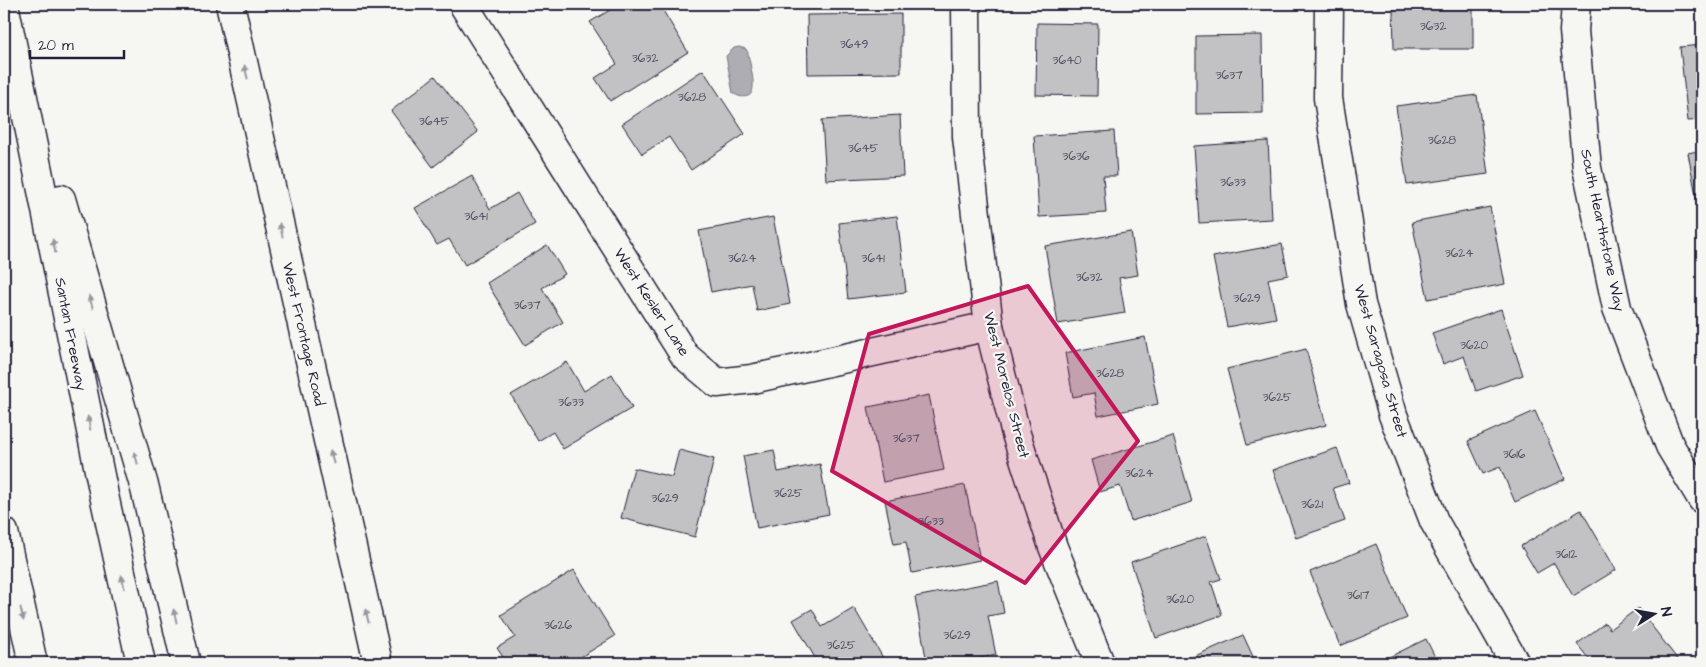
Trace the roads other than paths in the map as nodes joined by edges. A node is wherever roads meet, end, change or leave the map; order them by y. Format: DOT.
graph roads {
  1 [pos="230,4"];
  2 [pos="463,4"];
  3 [pos="966,4"];
  4 [pos="1329,4"];
  5 [pos="1576,4"];
  6 [pos="6,10"];
  7 [pos="989,326"];
  8 [pos="1702,498"];
  9 [pos="4,532"];
  10 [pos="33,663"];
  11 [pos="142,663"];
  12 [pos="186,663"];
  13 [pos="378,663"];
  14 [pos="1100,663"];
  15 [pos="1515,663"];
  13 -- 1 [label="main road, West Frontage Road, one-way"];
  2 -- 7 [label="main road, West Kesler Lane"];
  3 -- 7 [label="main road, West Morelos Street"];
  4 -- 15 [label="main road, West Saragosa Street"];
  5 -- 8 [label="main road, South Hearthstone Way"];
  11 -- 6 [label="main road, Santan Freeway, one-way"];
  12 -- 6 [label="main road, one-way"];
  7 -- 14 [label="main road, West Morelos Street"];
  9 -- 10 [label="main road, one-way"];
}
